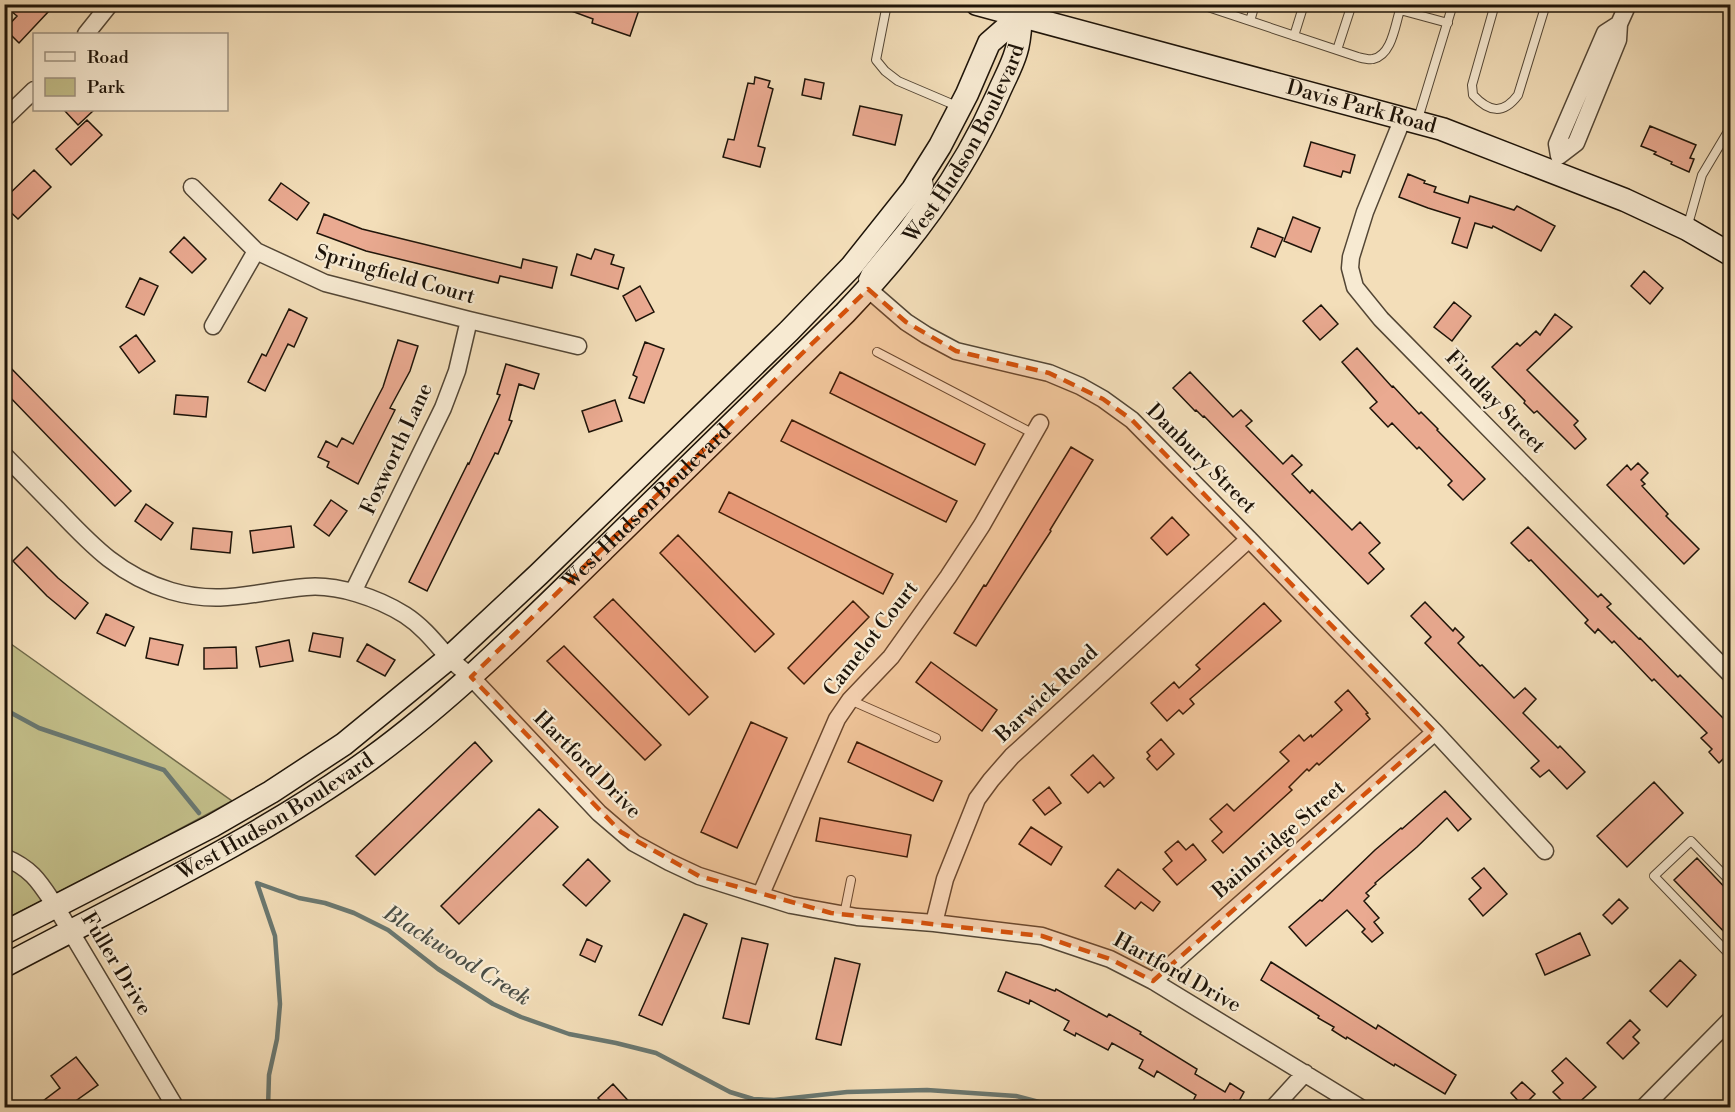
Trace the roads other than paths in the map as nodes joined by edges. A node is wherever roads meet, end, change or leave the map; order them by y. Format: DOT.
graph roads {
  1 [pos="110,4"];
  2 [pos="887,4"];
  3 [pos="977,4"];
  4 [pos="1205,4"];
  5 [pos="1256,4"];
  6 [pos="1304,4"];
  7 [pos="1352,4"];
  8 [pos="1454,4"];
  9 [pos="1495,4"];
  10 [pos="1546,4"];
  11 [pos="1628,4"];
  12 [pos="1400,7"];
  13 [pos="1023,10"];
  14 [pos="1250,21"];
  15 [pos="1448,22"];
  16 [pos="87,33"];
  17 [pos="1294,36"];
  18 [pos="1337,50"];
  19 [pos="33,91"];
  20 [pos="960,107"];
  21 [pos="4,118"];
  22 [pos="1410,120"];
  23 [pos="1731,128"];
  24 [pos="1556,164"];
  25 [pos="926,168"];
  26 [pos="192,187"];
  27 [pos="1687,229"];
  28 [pos="256,251"];
  29 [pos="1731,254"];
  30 [pos="868,289"];
  31 [pos="469,320"];
  32 [pos="213,326"];
  33 [pos="578,346"];
  34 [pos="877,352"];
  35 [pos="1037,428"];
  36 [pos="4,455"];
  37 [pos="1249,539"];
  38 [pos="353,592"];
  39 [pos="449,658"];
  40 [pos="1731,674"];
  41 [pos="471,677"];
  42 [pos="850,700"];
  43 [pos="1435,732"];
  44 [pos="936,738"];
  45 [pos="1545,851"];
  46 [pos="4,857"];
  47 [pos="851,880"];
  48 [pos="1731,882"];
  49 [pos="761,894"];
  50 [pos="56,907"];
  51 [pos="844,915"];
  52 [pos="934,923"];
  53 [pos="70,931"];
  54 [pos="4,933"];
  55 [pos="1731,955"];
  56 [pos="4,966"];
  57 [pos="1153,981"];
  58 [pos="1731,1020"];
  59 [pos="1305,1073"];
  60 [pos="176,1107"];
  61 [pos="1274,1107"];
  62 [pos="1361,1107"];
  63 [pos="1643,1107"];
  1 -- 16 [label="street"];
  2 -- 20 [label="lane"];
  3 -- 13 [label="main road, Davis Park Road"];
  4 -- 14 [label="lane"];
  5 -- 14 [label="lane"];
  6 -- 17 [label="lane"];
  7 -- 18 [label="lane"];
  8 -- 15 [label="lane"];
  9 -- 10 [label="lane"];
  11 -- 24 [label="street"];
  12 -- 15 [label="lane"];
  12 -- 18 [label="lane"];
  13 -- 20 [label="main road, West Hudson Boulevard"];
  13 -- 22 [label="main road, Davis Park Road"];
  13 -- 30 [label="main road, West Hudson Boulevard"];
  14 -- 17 [label="lane"];
  15 -- 22 [label="lane"];
  17 -- 18 [label="lane"];
  19 -- 21 [label="street"];
  20 -- 25 [label="main road, West Hudson Boulevard"];
  22 -- 24 [label="main road, Davis Park Road"];
  22 -- 40 [label="street, Findlay Street"];
  23 -- 27 [label="lane"];
  24 -- 27 [label="main road, Davis Park Road"];
  25 -- 30 [label="lane"];
  25 -- 39 [label="main road, West Hudson Boulevard"];
  26 -- 28 [label="street, Springfield Court"];
  27 -- 29 [label="main road, Davis Park Road"];
  28 -- 31 [label="street, Springfield Court"];
  28 -- 32 [label="street"];
  30 -- 37 [label="street, Danbury Street"];
  30 -- 41 [label="main road, West Hudson Boulevard"];
  31 -- 33 [label="street, Springfield Court"];
  31 -- 38 [label="street, Foxworth Lane"];
  34 -- 35 [label="lane"];
  35 -- 42 [label="street, Camelot Court"];
  36 -- 38 [label="street, Hartford Drive"];
  37 -- 43 [label="street, Danbury Street"];
  37 -- 52 [label="street, Barwick Road"];
  38 -- 39 [label="street, Hartford Drive"];
  39 -- 41 [label="street, Hartford Drive"];
  39 -- 50 [label="main road, West Hudson Boulevard"];
  41 -- 49 [label="street, Hartford Drive"];
  41 -- 53 [label="main road, West Hudson Boulevard"];
  42 -- 44 [label="lane"];
  42 -- 49 [label="street, Camelot Court"];
  43 -- 45 [label="street, Danbury Street"];
  43 -- 57 [label="street, Bainbridge Street"];
  46 -- 50 [label="street, Fuller Drive"];
  47 -- 51 [label="lane"];
  48 -- 55 [label="lane"];
  49 -- 51 [label="street, Hartford Drive"];
  50 -- 53 [label="street, Fuller Drive"];
  50 -- 54 [label="main road, West Hudson Boulevard"];
  51 -- 52 [label="street, Hartford Drive"];
  52 -- 57 [label="street, Hartford Drive"];
  53 -- 56 [label="main road, West Hudson Boulevard"];
  53 -- 60 [label="street, Fuller Drive"];
  57 -- 59 [label="street, Hartford Drive"];
  58 -- 63 [label="street"];
  59 -- 61 [label="street"];
  59 -- 62 [label="street, Hartford Drive"];
}
